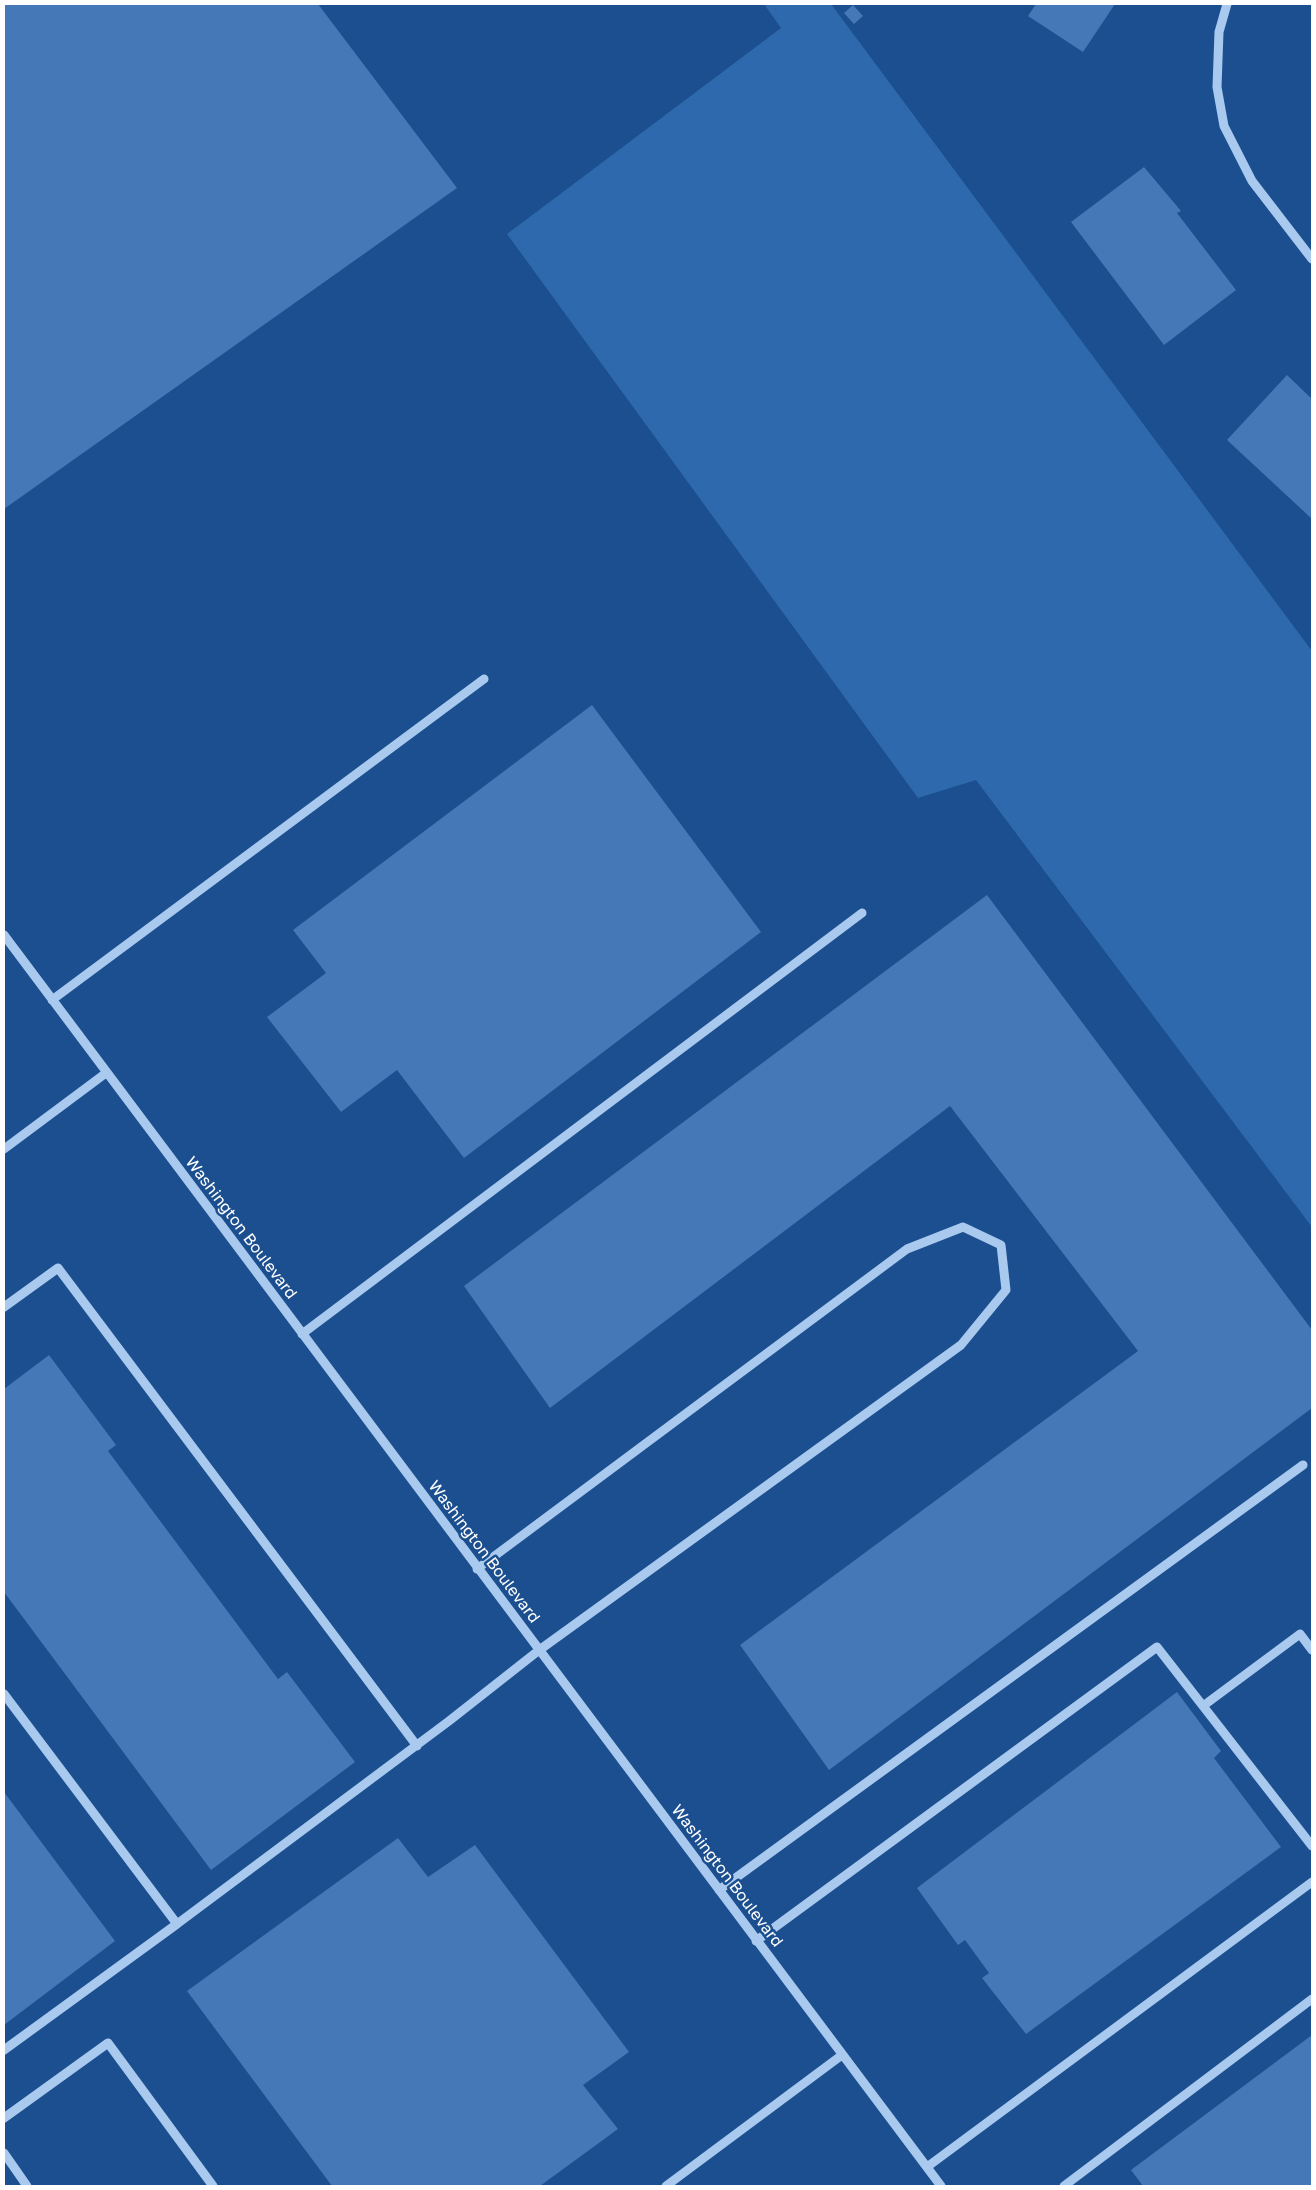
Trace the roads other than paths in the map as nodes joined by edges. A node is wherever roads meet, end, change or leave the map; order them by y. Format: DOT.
graph roads {
  1 [pos="1227,4"];
  2 [pos="1312,259"];
  3 [pos="484,679"];
  4 [pos="862,913"];
  5 [pos="4,935"];
  6 [pos="52,1000"];
  7 [pos="106,1073"];
  8 [pos="4,1149"];
  9 [pos="4,1306"];
  10 [pos="302,1334"];
  11 [pos="1303,1465"];
  12 [pos="477,1569"];
  13 [pos="1312,1650"];
  14 [pos="538,1651"];
  15 [pos="4,1694"];
  16 [pos="1203,1706"];
  17 [pos="416,1746"];
  18 [pos="1312,1846"];
  19 [pos="1312,1882"];
  20 [pos="719,1890"];
  21 [pos="177,1924"];
  22 [pos="756,1941"];
  23 [pos="1312,1999"];
  24 [pos="4,2050"];
  25 [pos="842,2055"];
  26 [pos="4,2118"];
  27 [pos="4,2154"];
  28 [pos="927,2167"];
  29 [pos="27,2186"];
  30 [pos="213,2186"];
  31 [pos="666,2186"];
  32 [pos="941,2186"];
  33 [pos="1064,2186"];
  1 -- 2 [label="street"];
  3 -- 6 [label="street"];
  4 -- 10 [label="street"];
  5 -- 6 [label="street, Washington Boulevard"];
  6 -- 7 [label="street, Washington Boulevard"];
  7 -- 8 [label="street"];
  7 -- 10 [label="street, Washington Boulevard"];
  9 -- 17 [label="street"];
  10 -- 12 [label="street, Washington Boulevard"];
  11 -- 20 [label="street"];
  12 -- 14 [label="street, Washington Boulevard"];
  12 -- 14 [label="street"];
  13 -- 16 [label="street"];
  14 -- 17 [label="street"];
  14 -- 20 [label="street, Washington Boulevard"];
  15 -- 21 [label="street"];
  16 -- 18 [label="street"];
  16 -- 22 [label="street"];
  17 -- 21 [label="street"];
  19 -- 28 [label="street"];
  20 -- 22 [label="street, Washington Boulevard"];
  21 -- 24 [label="street"];
  22 -- 25 [label="street, Washington Boulevard"];
  23 -- 33 [label="street"];
  25 -- 28 [label="street, Washington Boulevard"];
  25 -- 31 [label="street"];
  26 -- 30 [label="street"];
  27 -- 29 [label="street"];
  28 -- 32 [label="street, Washington Boulevard"];
}
